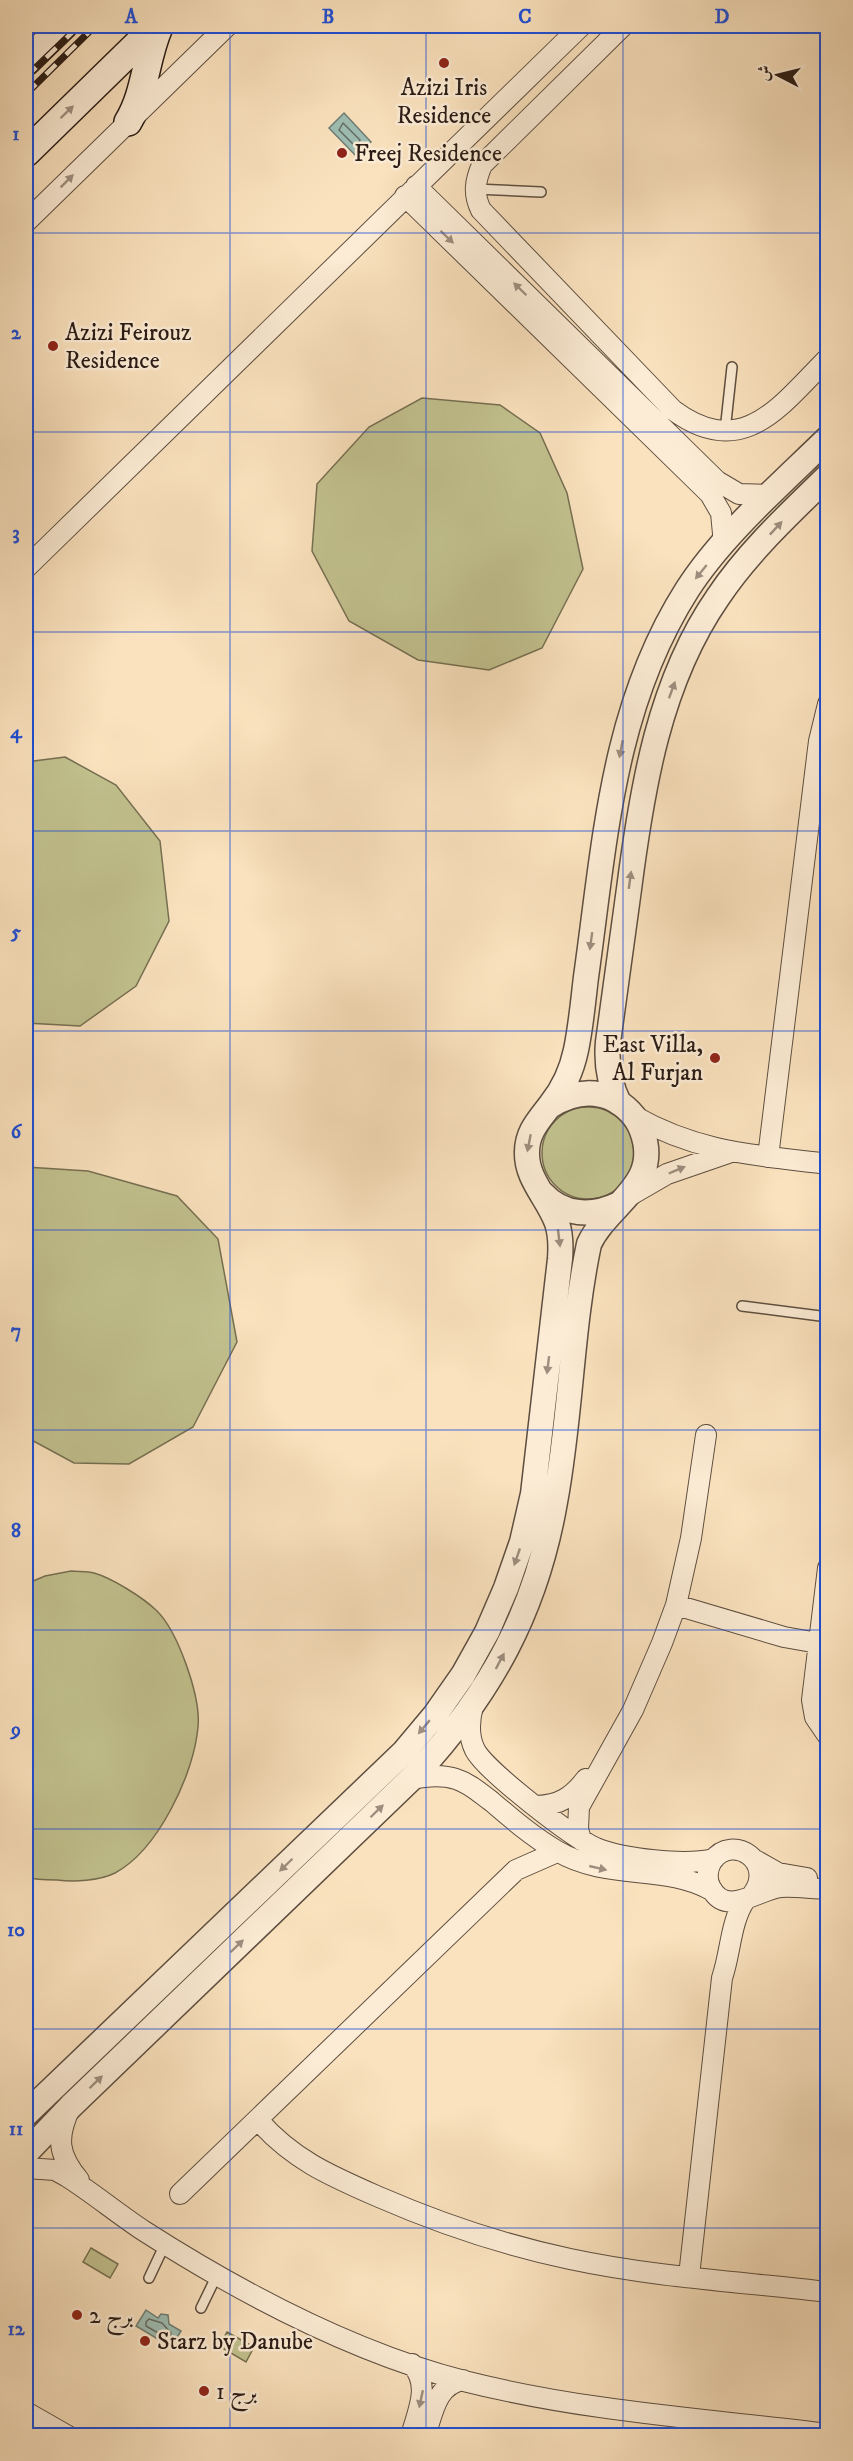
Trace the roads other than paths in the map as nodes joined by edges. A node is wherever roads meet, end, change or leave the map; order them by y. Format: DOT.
graph roads {
  1 [pos="63,26"];
  2 [pos="158,26"];
  3 [pos="227,26"];
  4 [pos="581,26"];
  5 [pos="623,26"];
  6 [pos="26,62"];
  7 [pos="128,122"];
  8 [pos="26,153"];
  9 [pos="475,189"];
  10 [pos="411,191"];
  11 [pos="541,192"];
  12 [pos="26,222"];
  13 [pos="828,358"];
  14 [pos="732,367"];
  15 [pos="725,430"];
  16 [pos="828,438"];
  17 [pos="828,476"];
  18 [pos="770,495"];
  19 [pos="724,544"];
  20 [pos="26,568"];
  21 [pos="828,704"];
  22 [pos="550,1106"];
  23 [pos="627,1109"];
  24 [pos="731,1152"];
  25 [pos="768,1157"];
  26 [pos="828,1164"];
  27 [pos="536,1185"];
  28 [pos="623,1200"];
  29 [pos="742,1305"];
  30 [pos="828,1317"];
  31 [pos="706,1435"];
  32 [pos="828,1568"];
  33 [pos="676,1605"];
  34 [pos="818,1643"];
  35 [pos="473,1706"];
  36 [pos="828,1736"];
  37 [pos="607,1754"];
  38 [pos="411,1779"];
  39 [pos="530,1801"];
  40 [pos="508,1815"];
  41 [pos="525,1830"];
  42 [pos="581,1840"];
  43 [pos="557,1852"];
  44 [pos="714,1859"];
  45 [pos="754,1860"];
  46 [pos="516,1870"];
  47 [pos="828,1882"];
  48 [pos="828,1889"];
  49 [pos="714,1893"];
  50 [pos="748,1898"];
  51 [pos="722,1978"];
  52 [pos="35,2098"];
  53 [pos="71,2106"];
  54 [pos="26,2114"];
  55 [pos="258,2120"];
  56 [pos="26,2153"];
  57 [pos="26,2168"];
  58 [pos="86,2189"];
  59 [pos="180,2194"];
  60 [pos="165,2244"];
  61 [pos="217,2275"];
  62 [pos="689,2276"];
  63 [pos="149,2278"];
  64 [pos="828,2292"];
  65 [pos="201,2308"];
  66 [pos="411,2364"];
  67 [pos="463,2380"];
  68 [pos="27,2412"];
  69 [pos="828,2434"];
  70 [pos="68,2436"];
  71 [pos="411,2436"];
  72 [pos="425,2436"];
  1 -- 6 [label="main road"];
  2 -- 7 [label="main road"];
  8 -- 2 [label="main road, one-way"];
  3 -- 7 [label="street"];
  4 -- 10 [label="street"];
  5 -- 9 [label="street"];
  12 -- 7 [label="street, one-way"];
  9 -- 11 [label="lane"];
  9 -- 15 [label="street"];
  18 -- 10 [label="street, one-way"];
  10 -- 19 [label="street, one-way"];
  10 -- 20 [label="street"];
  13 -- 15 [label="street"];
  14 -- 15 [label="lane"];
  16 -- 18 [label="street"];
  23 -- 17 [label="street, one-way"];
  18 -- 19 [label="street"];
  19 -- 22 [label="street, one-way"];
  21 -- 25 [label="street"];
  22 -- 23 [label="street"];
  22 -- 27 [label="street, one-way"];
  23 -- 24 [label="street"];
  23 -- 28 [label="street"];
  24 -- 25 [label="street"];
  28 -- 24 [label="street, one-way"];
  25 -- 26 [label="street"];
  27 -- 28 [label="street"];
  27 -- 52 [label="street, one-way"];
  35 -- 28 [label="street, one-way"];
  29 -- 30 [label="lane"];
  31 -- 33 [label="street"];
  32 -- 34 [label="street"];
  33 -- 34 [label="street"];
  33 -- 37 [label="street"];
  34 -- 36 [label="street"];
  35 -- 38 [label="street"];
  35 -- 39 [label="street"];
  37 -- 39 [label="street"];
  37 -- 42 [label="street"];
  38 -- 40 [label="street"];
  53 -- 38 [label="street, one-way"];
  39 -- 40 [label="street"];
  39 -- 42 [label="street"];
  40 -- 41 [label="street"];
  41 -- 43 [label="street"];
  41 -- 46 [label="street"];
  42 -- 44 [label="street"];
  43 -- 46 [label="street"];
  43 -- 49 [label="street, one-way"];
  44 -- 45 [label="street"];
  44 -- 49 [label="street"];
  45 -- 47 [label="street"];
  45 -- 50 [label="street"];
  46 -- 55 [label="street"];
  48 -- 50 [label="street"];
  49 -- 50 [label="street"];
  49 -- 51 [label="street"];
  50 -- 51 [label="street"];
  51 -- 62 [label="street"];
  52 -- 54 [label="street"];
  53 -- 56 [label="street"];
  53 -- 58 [label="street"];
  55 -- 59 [label="street"];
  55 -- 62 [label="street"];
  57 -- 58 [label="street"];
  58 -- 60 [label="street"];
  60 -- 61 [label="street"];
  60 -- 63 [label="lane"];
  61 -- 65 [label="lane"];
  61 -- 66 [label="street"];
  62 -- 64 [label="street"];
  66 -- 67 [label="street"];
  66 -- 71 [label="street, one-way"];
  67 -- 69 [label="street"];
  67 -- 72 [label="street"];
  68 -- 70 [label="street"];
}
